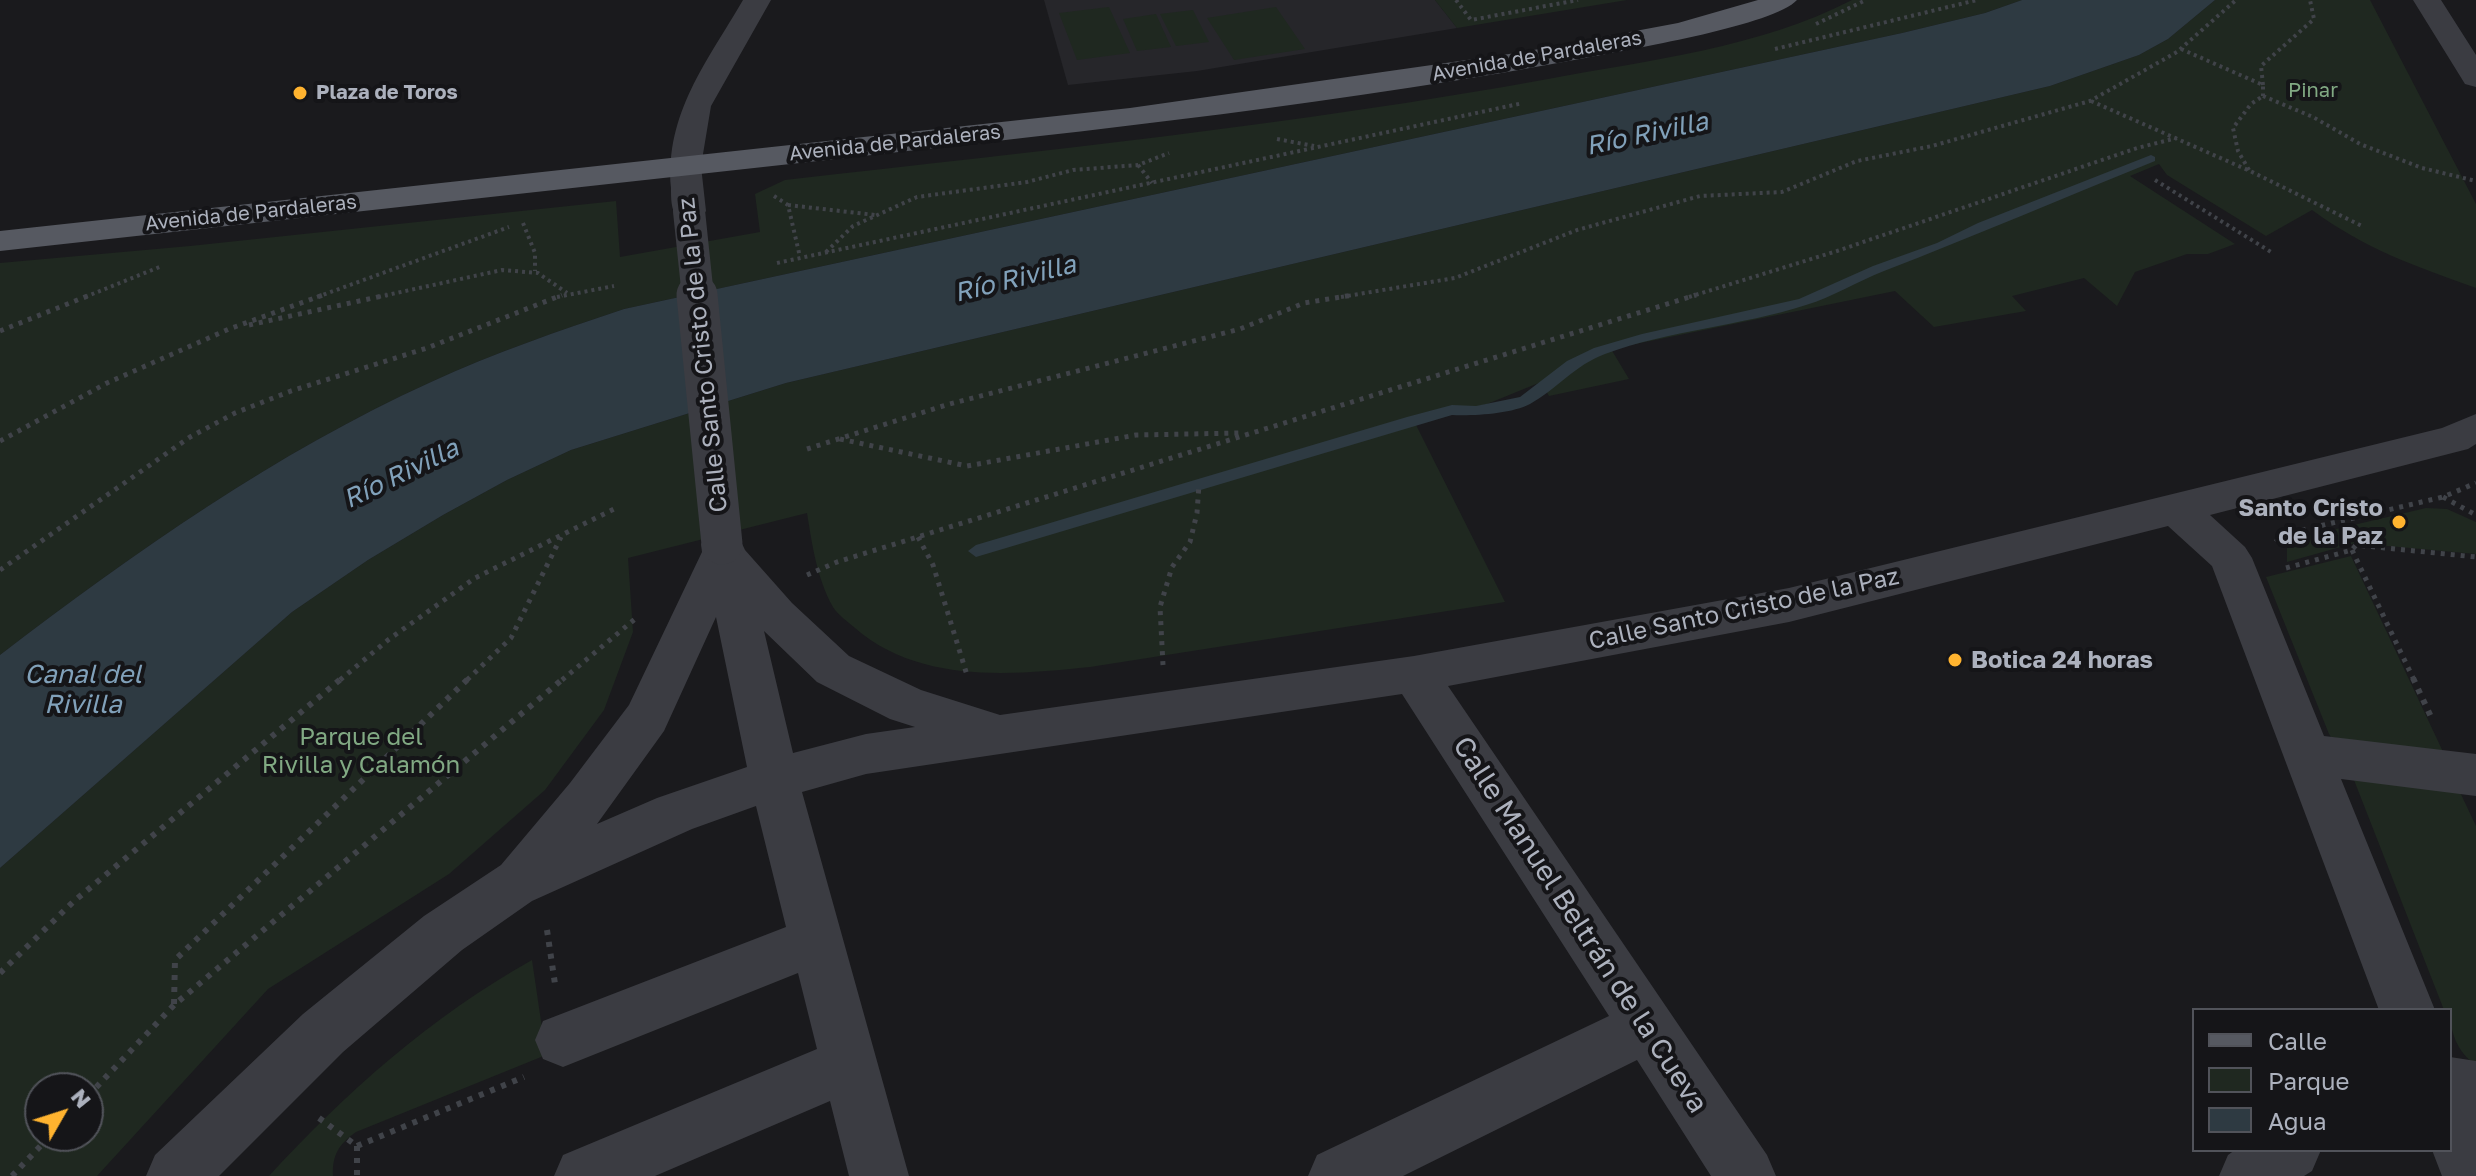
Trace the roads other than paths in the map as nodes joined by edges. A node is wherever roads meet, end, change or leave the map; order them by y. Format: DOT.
graph roads {
  1 [pos="757,0"];
  2 [pos="1711,0"];
  3 [pos="1783,0"];
  4 [pos="2427,0"];
  5 [pos="2463,39"];
  6 [pos="2476,78"];
  7 [pos="686,156"];
  8 [pos="0,219"];
  9 [pos="0,241"];
  10 [pos="2469,440"];
  11 [pos="2174,507"];
  12 [pos="723,549"];
  13 [pos="1414,674"];
  14 [pos="999,734"];
  15 [pos="2307,754"];
  16 [pos="2467,774"];
  17 [pos="774,779"];
  18 [pos="514,884"];
  19 [pos="817,940"];
  20 [pos="2406,1008"];
  21 [pos="1646,1027"];
  22 [pos="563,1040"];
  23 [pos="849,1064"];
  24 [pos="2452,1086"];
  25 [pos="2476,1090"];
  26 [pos="2452,1124"];
  27 [pos="2288,1152"];
  28 [pos="176,1176"];
  29 [pos="584,1176"];
  30 [pos="879,1176"];
  31 [pos="1338,1176"];
  32 [pos="1746,1176"];
  33 [pos="2249,1176"];
  34 [pos="2472,1176"];
  1 -- 7 [label="street, Calle Santo Cristo de la Paz"];
  2 -- 7 [label="main road, Avenida de Pardaleras"];
  3 -- 7 [label="main road, Avenida de Pardaleras"];
  4 -- 5 [label="street"];
  5 -- 6 [label="street"];
  7 -- 8 [label="main road, Avenida de Pardaleras"];
  7 -- 9 [label="main road, Avenida de Pardaleras"];
  7 -- 12 [label="street, Calle Santo Cristo de la Paz, bridge"];
  10 -- 11 [label="street, Calle Santo Cristo de la Paz"];
  11 -- 13 [label="street, Calle Santo Cristo de la Paz"];
  11 -- 15 [label="street"];
  12 -- 14 [label="street, Calle Santo Cristo de la Paz"];
  12 -- 17 [label="street, Calle Santo Cristo de la Paz"];
  12 -- 18 [label="street, Calle Santo Cristo de la Paz"];
  13 -- 14 [label="street, Calle Santo Cristo de la Paz"];
  13 -- 21 [label="street, Calle Manuel Beltrán de la Cueva"];
  14 -- 17 [label="street, Calle Santo Cristo de la Paz"];
  15 -- 16 [label="street"];
  15 -- 20 [label="street"];
  17 -- 18 [label="street, Calle Santo Cristo de la Paz"];
  17 -- 19 [label="street"];
  18 -- 28 [label="street, Calle Santo Cristo de la Paz"];
  19 -- 22 [label="street"];
  19 -- 23 [label="street"];
  21 -- 31 [label="street"];
  21 -- 32 [label="street, Calle Manuel Beltrán de la Cueva"];
  23 -- 29 [label="street"];
  23 -- 30 [label="street"];
  24 -- 25 [label="street"];
  26 -- 34 [label="street"];
  27 -- 33 [label="street"];
}
